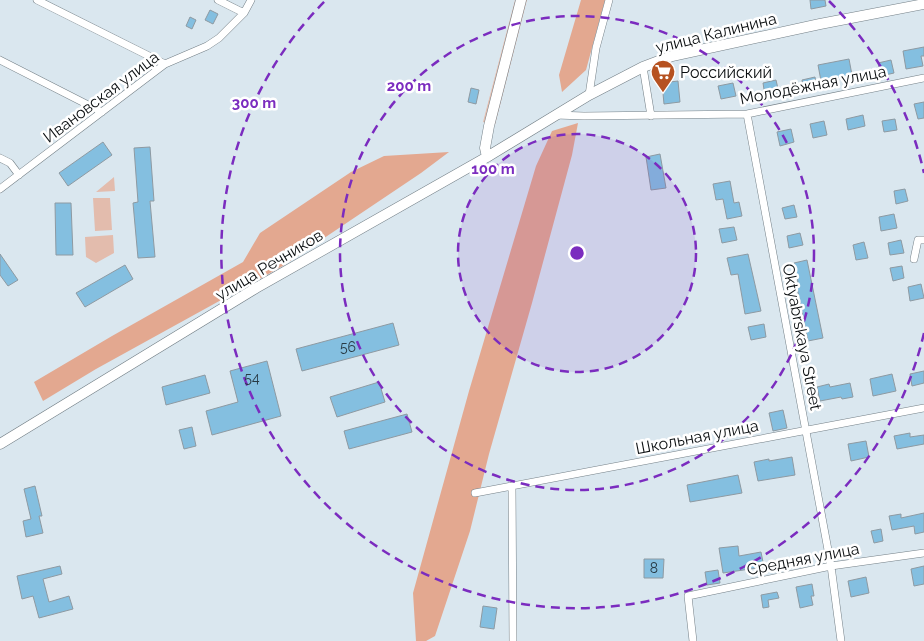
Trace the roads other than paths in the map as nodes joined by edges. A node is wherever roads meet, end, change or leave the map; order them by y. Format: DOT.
graph roads {
  1 [pos="37,0"];
  2 [pos="218,0"];
  3 [pos="251,0"];
  4 [pos="521,0"];
  5 [pos="609,0"];
  6 [pos="924,4"];
  7 [pos="244,13"];
  8 [pos="0,60"];
  9 [pos="165,64"];
  10 [pos="643,67"];
  11 [pos="924,78"];
  12 [pos="589,95"];
  13 [pos="102,112"];
  14 [pos="747,114"];
  15 [pos="556,115"];
  16 [pos="651,116"];
  17 [pos="487,157"];
  18 [pos="0,158"];
  19 [pos="19,175"];
  20 [pos="0,189"];
  21 [pos="924,240"];
  22 [pos="914,259"];
  23 [pos="924,408"];
  24 [pos="806,430"];
  25 [pos="0,444"];
  26 [pos="512,486"];
  27 [pos="475,493"];
  28 [pos="924,552"];
  29 [pos="831,566"];
  30 [pos="513,641"];
  31 [pos="693,641"];
  32 [pos="840,641"];
  1 -- 9 [label="street"];
  2 -- 7 [label="street"];
  3 -- 7 [label="street, Ивановская улица"];
  4 -- 17 [label="street"];
  5 -- 12 [label="street"];
  6 -- 10 [label="street, улица Калинина"];
  7 -- 9 [label="street, Ивановская улица"];
  8 -- 13 [label="street"];
  9 -- 13 [label="street, Ивановская улица"];
  10 -- 12 [label="street, улица Калинина"];
  10 -- 16 [label="street"];
  11 -- 14 [label="street, Молодёжная улица"];
  12 -- 15 [label="street, улица Калинина"];
  13 -- 19 [label="street, Ивановская улица"];
  14 -- 16 [label="street, Молодёжная улица"];
  14 -- 24 [label="street, Oktyabrskaya Street"];
  15 -- 16 [label="street, Молодёжная улица"];
  15 -- 17 [label="street, улица Речников"];
  17 -- 25 [label="street, улица Речников"];
  18 -- 19 [label="street"];
  19 -- 20 [label="street, Ивановская улица"];
  21 -- 22 [label="street"];
  23 -- 24 [label="street, Школьная улица"];
  24 -- 26 [label="street, Школьная улица"];
  24 -- 29 [label="street, Oktyabrskaya Street"];
  26 -- 27 [label="street, Школьная улица"];
  26 -- 30 [label="street"];
  28 -- 29 [label="street, Средняя улица"];
  29 -- 31 [label="street, Средняя улица"];
  29 -- 32 [label="street, Oktyabrskaya Street"];
}
